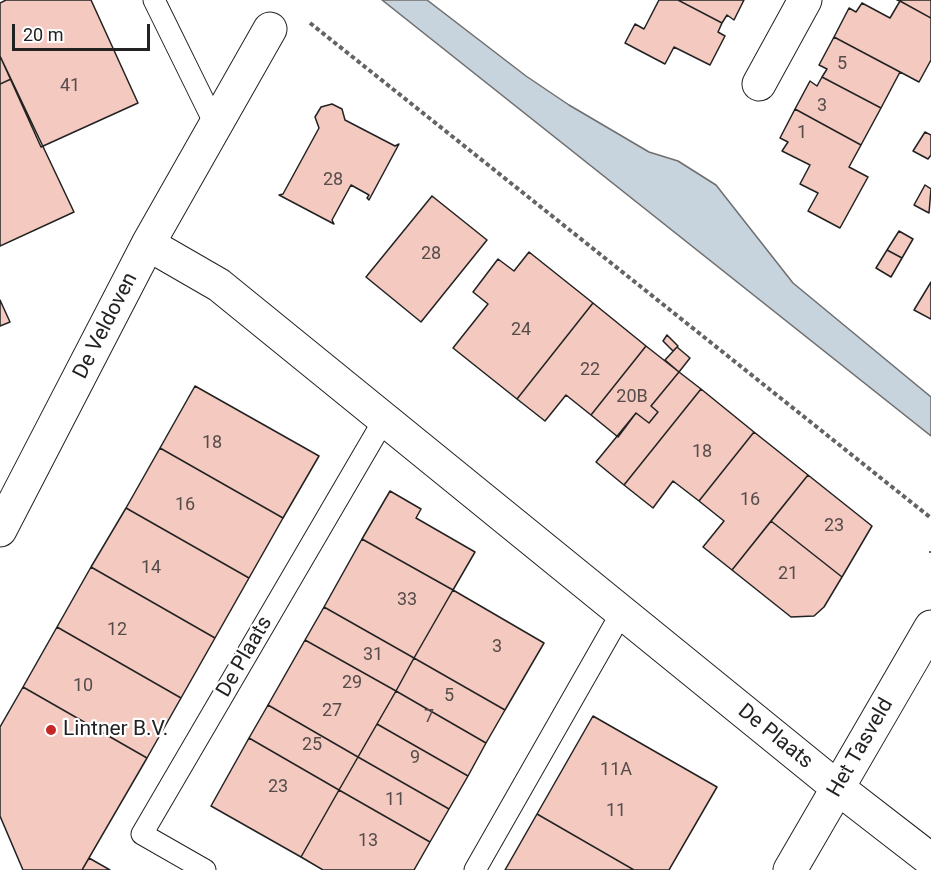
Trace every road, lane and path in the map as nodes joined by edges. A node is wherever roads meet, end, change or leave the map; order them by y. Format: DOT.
graph roads {
  1 [pos="154,0"];
  2 [pos="805,0"];
  3 [pos="304,18"];
  4 [pos="270,29"];
  5 [pos="759,84"];
  6 [pos="215,124"];
  7 [pos="148,244"];
  8 [pos="385,418"];
  9 [pos="931,518"];
  10 [pos="0,530"];
  11 [pos="622,612"];
  12 [pos="931,627"];
  13 [pos="838,788"];
  14 [pos="931,860"];
  15 [pos="205,870"];
  16 [pos="475,870"];
  17 [pos="790,870"];
  1 -- 6 [label="lane"];
  2 -- 5 [label="street"];
  3 -- 9 [label="path"];
  4 -- 6 [label="street, De Veldoven"];
  6 -- 7 [label="street, De Veldoven"];
  7 -- 8 [label="street, De Plaats"];
  7 -- 10 [label="street, De Veldoven"];
  8 -- 11 [label="street, De Plaats"];
  8 -- 15 [label="lane, De Plaats"];
  11 -- 13 [label="street, De Plaats"];
  11 -- 16 [label="lane"];
  12 -- 13 [label="street, Het Tasveld"];
  13 -- 14 [label="street, De Plaats"];
  13 -- 17 [label="street, Het Tasveld"];
}
